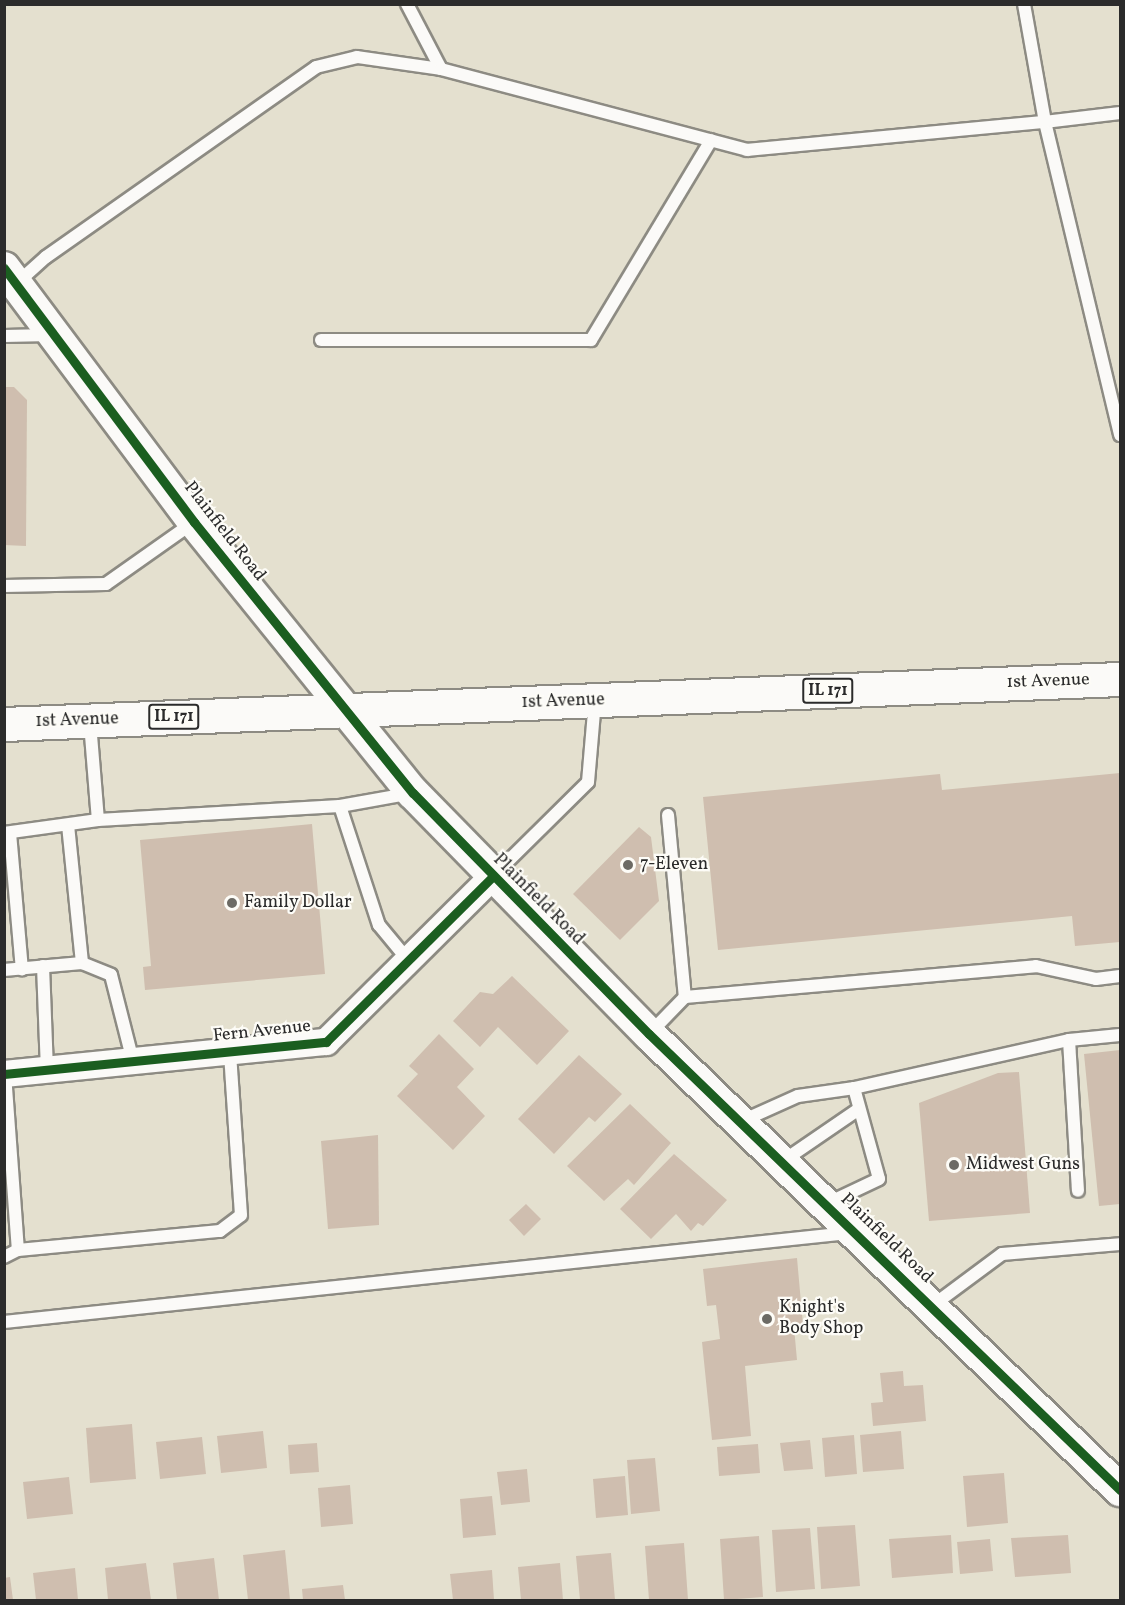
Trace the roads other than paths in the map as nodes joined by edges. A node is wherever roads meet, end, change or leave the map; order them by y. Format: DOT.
graph roads {
  1 [pos="407,4"];
  2 [pos="1024,4"];
  3 [pos="441,69"];
  4 [pos="1120,113"];
  5 [pos="1045,122"];
  6 [pos="711,141"];
  7 [pos="10,276"];
  8 [pos="55,335"];
  9 [pos="4,336"];
  10 [pos="321,340"];
  11 [pos="1120,435"];
  12 [pos="194,522"];
  13 [pos="4,586"];
  14 [pos="1120,679"];
  15 [pos="595,701"];
  16 [pos="344,710"];
  17 [pos="90,720"];
  18 [pos="4,724"];
  19 [pos="413,793"];
  20 [pos="340,806"];
  21 [pos="668,815"];
  22 [pos="98,820"];
  23 [pos="68,825"];
  24 [pos="7,833"];
  25 [pos="491,878"];
  26 [pos="408,960"];
  27 [pos="82,963"];
  28 [pos="43,966"];
  29 [pos="22,969"];
  30 [pos="4,970"];
  31 [pos="1120,976"];
  32 [pos="685,997"];
  33 [pos="649,1034"];
  34 [pos="1120,1035"];
  35 [pos="1069,1040"];
  36 [pos="230,1052"];
  37 [pos="133,1061"];
  38 [pos="47,1070"];
  39 [pos="5,1074"];
  40 [pos="854,1088"];
  41 [pos="859,1109"];
  42 [pos="740,1122"];
  43 [pos="782,1162"];
  44 [pos="1078,1191"];
  45 [pos="825,1204"];
  46 [pos="855,1232"];
  47 [pos="1120,1244"];
  48 [pos="18,1250"];
  49 [pos="4,1257"];
  50 [pos="932,1306"];
  51 [pos="4,1322"];
  52 [pos="1120,1490"];
  1 -- 3 [label="lane"];
  2 -- 5 [label="lane"];
  3 -- 6 [label="lane"];
  3 -- 7 [label="lane"];
  4 -- 5 [label="lane"];
  5 -- 6 [label="lane"];
  5 -- 11 [label="lane"];
  6 -- 10 [label="lane"];
  7 -- 8 [label="street, Plainfield Road"];
  8 -- 9 [label="lane"];
  8 -- 12 [label="street, Plainfield Road"];
  12 -- 13 [label="lane"];
  12 -- 16 [label="street, Plainfield Road"];
  14 -- 15 [label="main road, 1st Avenue / IL 171"];
  15 -- 16 [label="main road, 1st Avenue / IL 171"];
  15 -- 25 [label="lane"];
  16 -- 17 [label="main road, 1st Avenue / IL 171"];
  16 -- 19 [label="street, Plainfield Road"];
  17 -- 18 [label="main road, 1st Avenue / IL 171"];
  17 -- 22 [label="lane"];
  19 -- 20 [label="lane"];
  19 -- 25 [label="street, Plainfield Road"];
  20 -- 22 [label="lane"];
  20 -- 26 [label="lane"];
  21 -- 32 [label="lane"];
  22 -- 23 [label="lane"];
  23 -- 24 [label="lane"];
  23 -- 27 [label="lane"];
  24 -- 29 [label="lane"];
  25 -- 26 [label="street, Fern Avenue"];
  25 -- 33 [label="street, Plainfield Road"];
  26 -- 36 [label="street, Fern Avenue"];
  27 -- 28 [label="lane"];
  27 -- 37 [label="lane"];
  28 -- 29 [label="lane"];
  28 -- 38 [label="lane"];
  29 -- 30 [label="lane"];
  31 -- 32 [label="lane"];
  32 -- 33 [label="lane"];
  33 -- 42 [label="street, Plainfield Road"];
  34 -- 35 [label="lane"];
  35 -- 40 [label="lane"];
  35 -- 44 [label="lane"];
  36 -- 37 [label="street, Fern Avenue"];
  36 -- 48 [label="lane"];
  37 -- 38 [label="street, Fern Avenue"];
  38 -- 39 [label="street, Fern Avenue"];
  39 -- 48 [label="lane"];
  40 -- 41 [label="lane"];
  40 -- 42 [label="lane"];
  41 -- 43 [label="lane"];
  41 -- 45 [label="lane"];
  42 -- 43 [label="street, Plainfield Road"];
  43 -- 45 [label="street, Plainfield Road"];
  45 -- 46 [label="street, Plainfield Road"];
  46 -- 50 [label="street, Plainfield Road"];
  46 -- 51 [label="lane"];
  47 -- 50 [label="lane"];
  48 -- 49 [label="lane"];
  50 -- 52 [label="street, Plainfield Road"];
}
